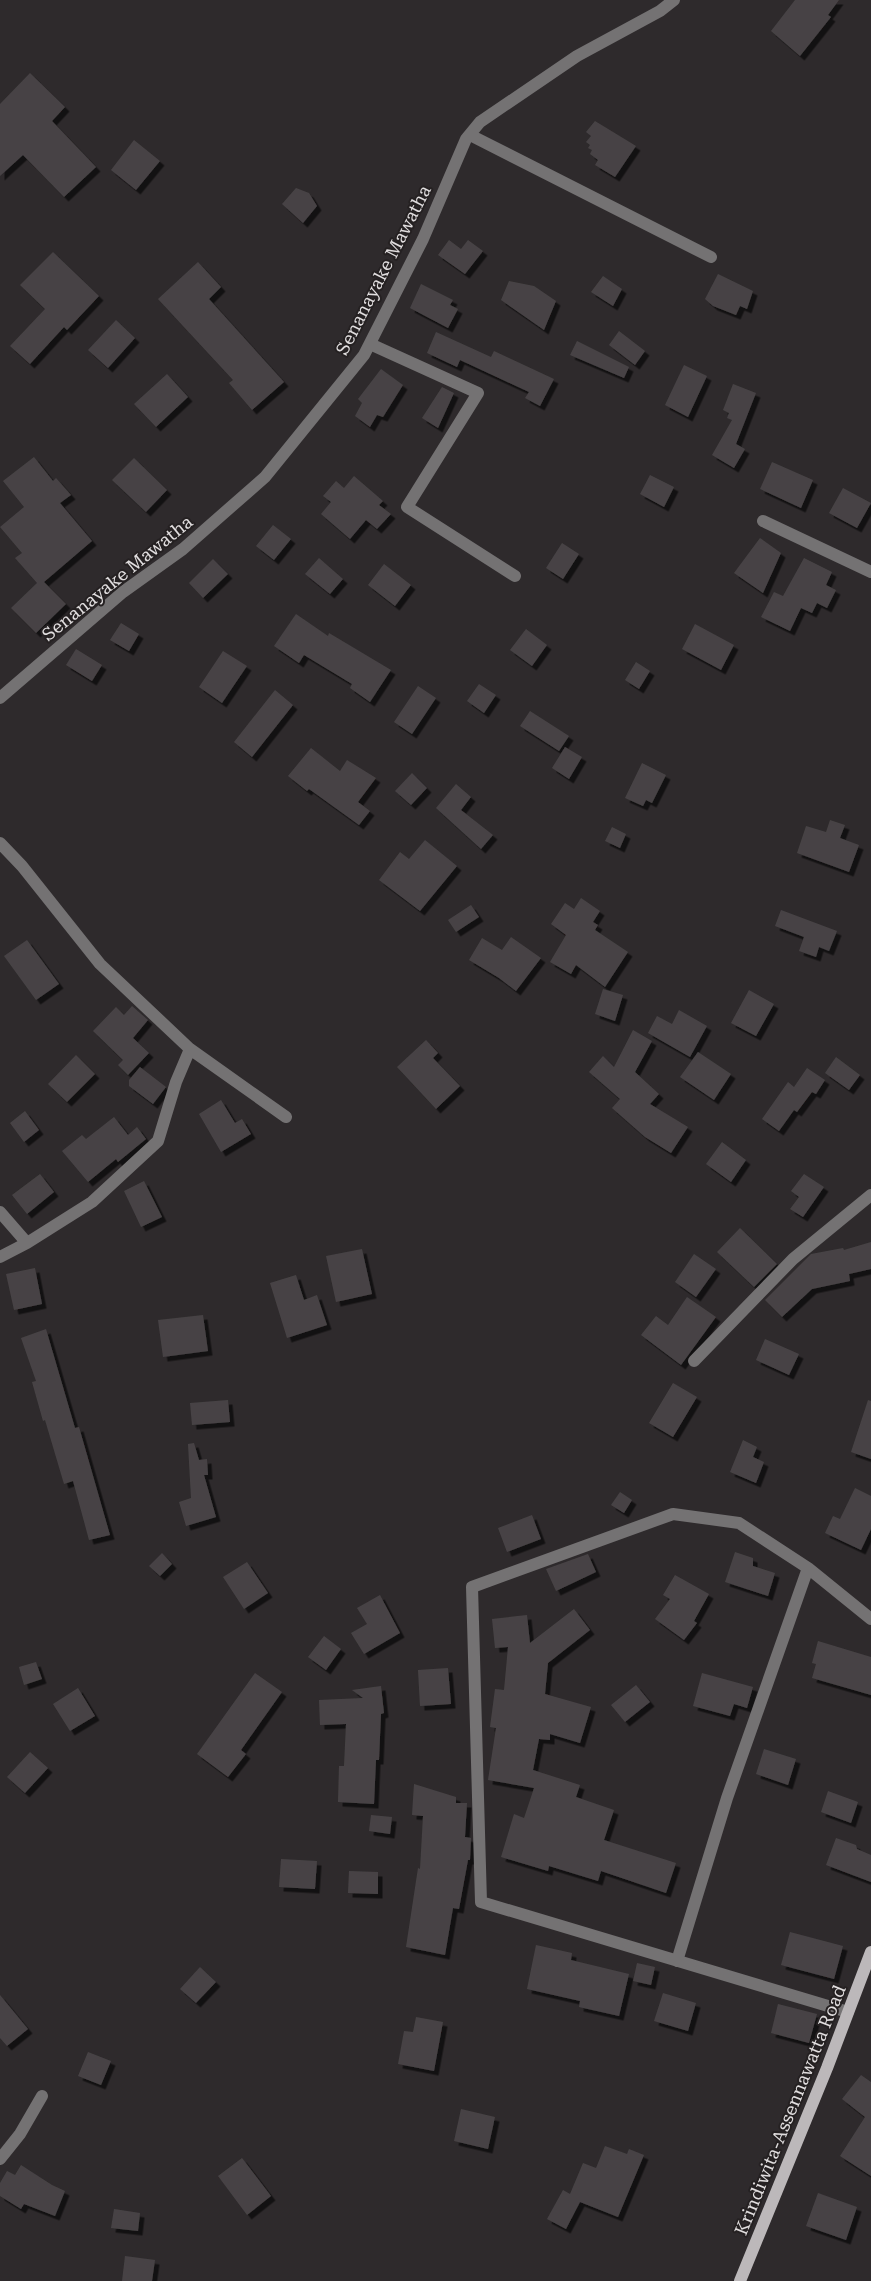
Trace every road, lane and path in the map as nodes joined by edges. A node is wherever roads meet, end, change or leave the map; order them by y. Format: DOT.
graph roads {
  1 [pos="674,0"];
  2 [pos="470,135"];
  3 [pos="711,258"];
  4 [pos="370,344"];
  5 [pos="763,521"];
  6 [pos="871,572"];
  7 [pos="514,576"];
  8 [pos="0,698"];
  9 [pos="0,843"];
  10 [pos="190,1049"];
  11 [pos="286,1117"];
  12 [pos="871,1195"];
  13 [pos="0,1212"];
  14 [pos="27,1243"];
  15 [pos="0,1257"];
  16 [pos="694,1361"];
  17 [pos="808,1568"];
  18 [pos="871,1619"];
  19 [pos="871,1952"];
  20 [pos="676,1961"];
  21 [pos="848,2012"];
  22 [pos="42,2096"];
  23 [pos="0,2160"];
  24 [pos="740,2281"];
  1 -- 2 [label="street, Senanayake Mawatha"];
  2 -- 3 [label="street"];
  2 -- 4 [label="street, Senanayake Mawatha"];
  4 -- 7 [label="street"];
  4 -- 8 [label="street, Senanayake Mawatha"];
  5 -- 6 [label="street"];
  9 -- 10 [label="street"];
  10 -- 11 [label="street"];
  10 -- 14 [label="street"];
  12 -- 16 [label="street"];
  13 -- 14 [label="street"];
  14 -- 15 [label="street"];
  17 -- 18 [label="street"];
  17 -- 20 [label="street"];
  17 -- 20 [label="street"];
  19 -- 21 [label="main road, Krindiwita-Assennawatta Road"];
  20 -- 21 [label="street"];
  21 -- 24 [label="main road, Krindiwita-Assennawatta Road"];
  22 -- 23 [label="street"];
}
